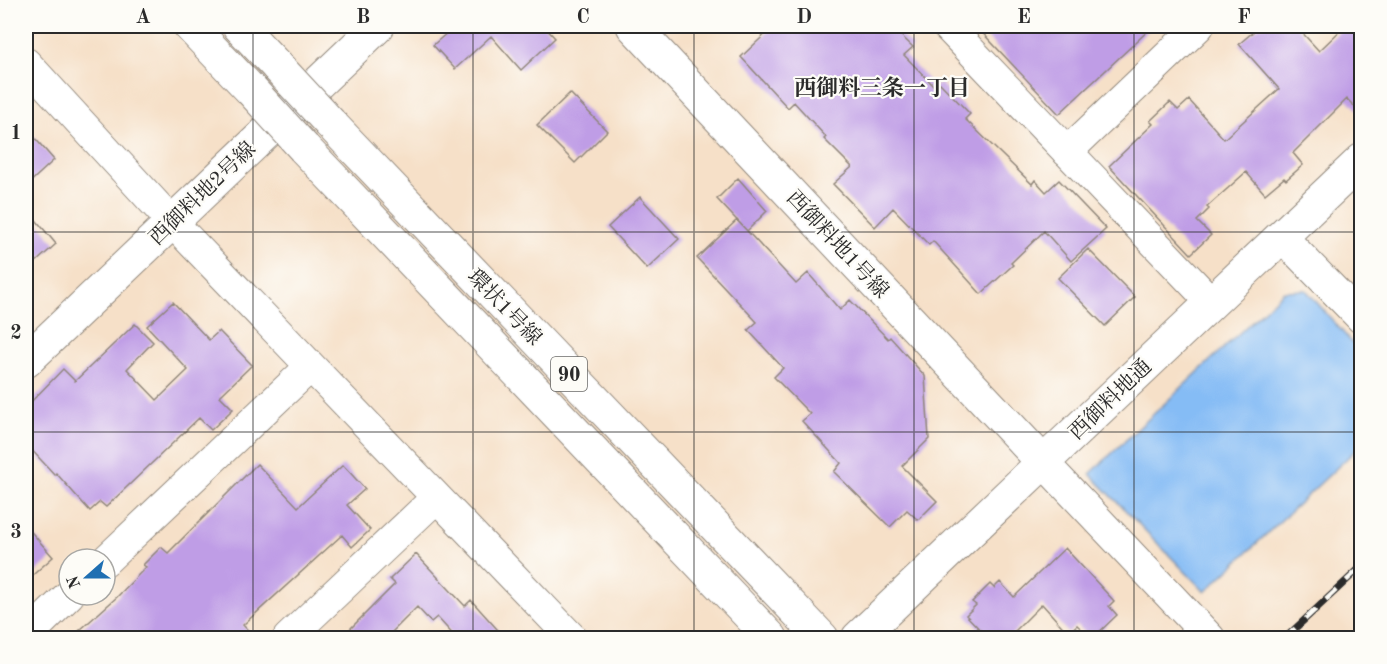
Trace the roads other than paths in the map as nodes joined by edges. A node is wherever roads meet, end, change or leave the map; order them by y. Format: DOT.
graph roads {
  1 [pos="190,26"];
  2 [pos="239,26"];
  3 [pos="378,26"];
  4 [pos="633,26"];
  5 [pos="947,26"];
  6 [pos="1199,26"];
  7 [pos="27,68"];
  8 [pos="1067,152"];
  9 [pos="1362,160"];
  10 [pos="172,222"];
  11 [pos="1281,236"];
  12 [pos="1211,302"];
  13 [pos="1362,319"];
  14 [pos="26,361"];
  15 [pos="310,367"];
  16 [pos="1043,462"];
  17 [pos="436,498"];
  18 [pos="117,550"];
  19 [pos="57,607"];
  20 [pos="814,631"];
  21 [pos="565,636"];
  22 [pos="26,637"];
  23 [pos="288,639"];
  24 [pos="771,639"];
  25 [pos="858,639"];
  26 [pos="1210,639"];
  1 -- 24 [label="street, 環状1号線 / 90, bridge"];
  2 -- 20 [label="street, 環状1号線 / 90, bridge"];
  3 -- 10 [label="street, 西御料地2号線"];
  4 -- 16 [label="street, 西御料地1号線"];
  5 -- 8 [label="street"];
  6 -- 8 [label="street"];
  7 -- 10 [label="street"];
  8 -- 12 [label="street"];
  9 -- 11 [label="street, 西御料地通"];
  10 -- 14 [label="street, 西御料地2号線"];
  10 -- 15 [label="street"];
  11 -- 12 [label="street, 西御料地通"];
  11 -- 13 [label="street"];
  12 -- 16 [label="street, 西御料地通"];
  15 -- 17 [label="street"];
  15 -- 18 [label="street"];
  16 -- 25 [label="street, 西御料地通"];
  16 -- 26 [label="street"];
  17 -- 21 [label="street"];
  17 -- 23 [label="street"];
  19 -- 22 [label="street"];
}
